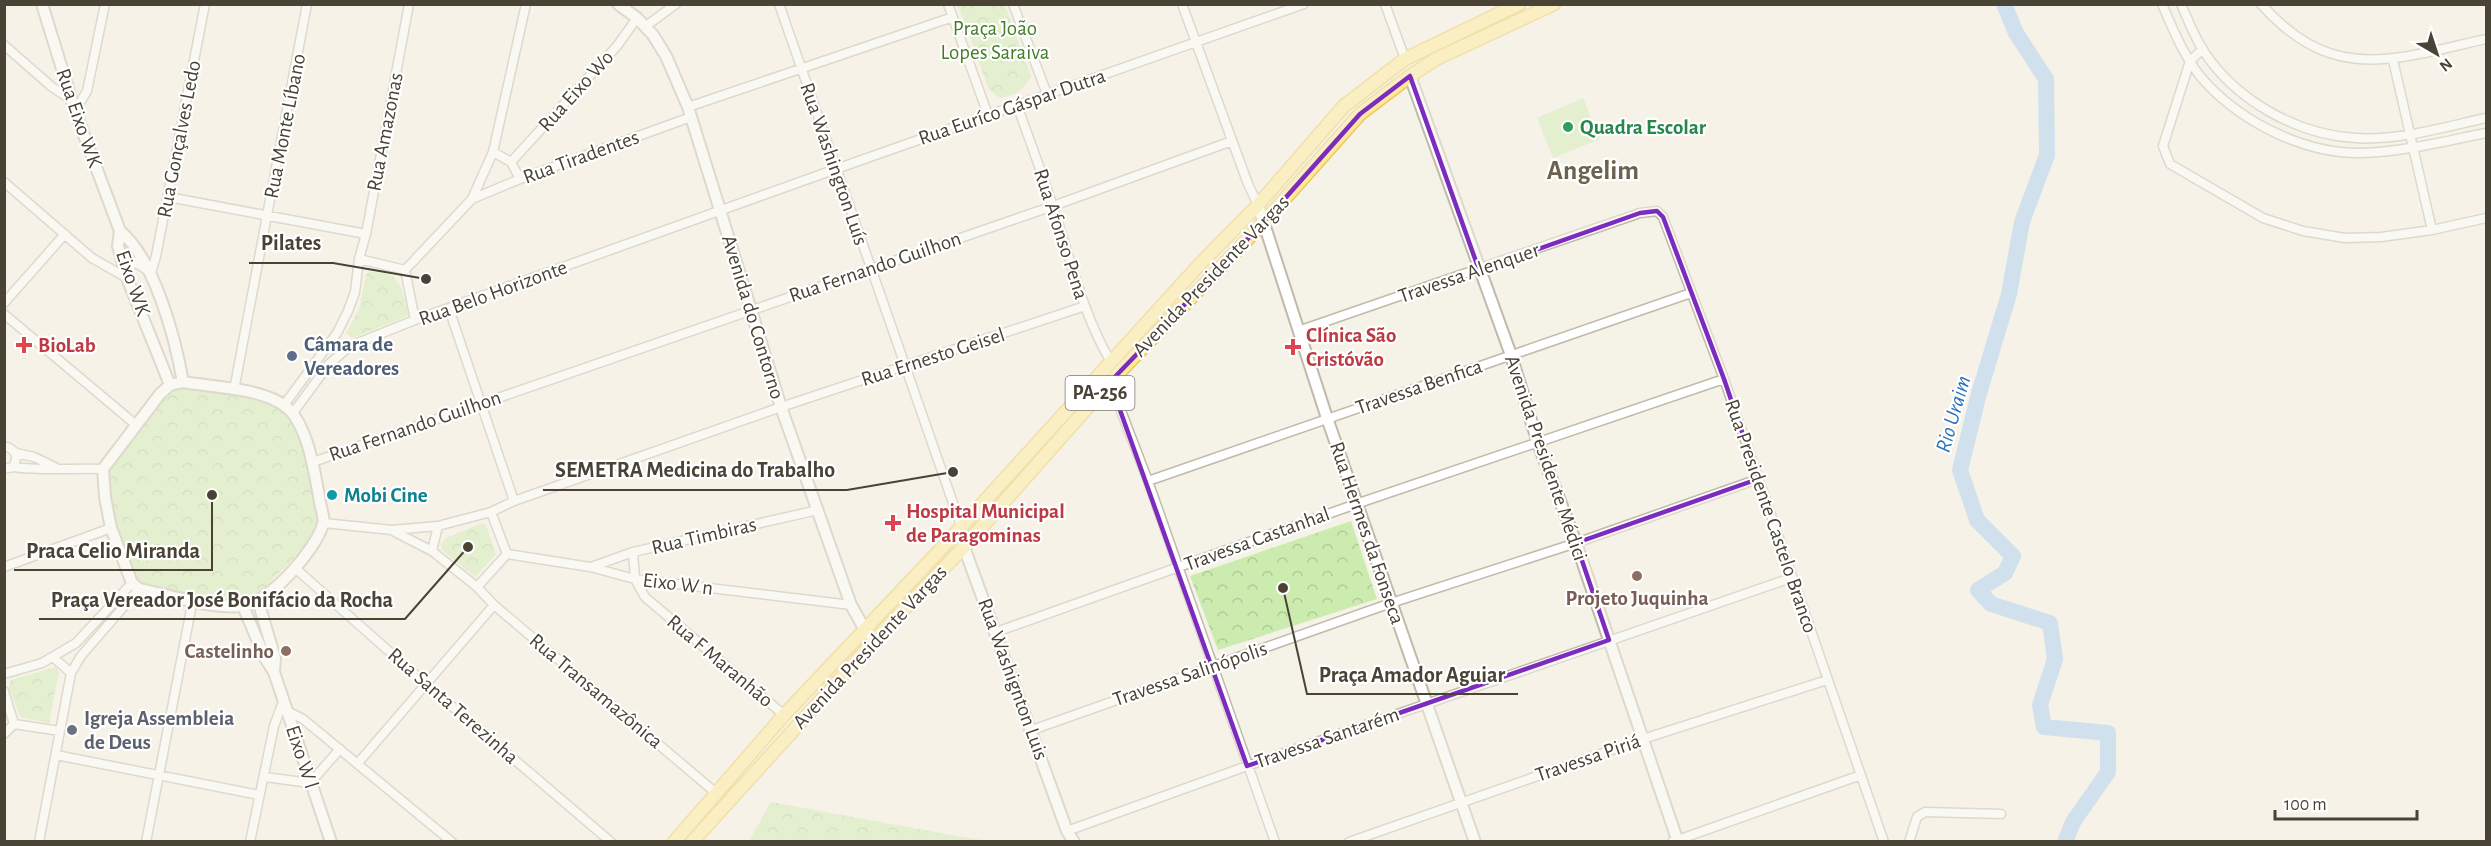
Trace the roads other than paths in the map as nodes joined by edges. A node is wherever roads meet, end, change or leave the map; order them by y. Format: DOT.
graph roads {
  1 [pos="42,4"];
  2 [pos="105,4"];
  3 [pos="205,4"];
  4 [pos="308,4"];
  5 [pos="409,4"];
  6 [pos="526,4"];
  7 [pos="618,4"];
  8 [pos="676,4"];
  9 [pos="779,4"];
  10 [pos="948,4"];
  11 [pos="1013,4"];
  12 [pos="1182,4"];
  13 [pos="1304,4"];
  14 [pos="1385,4"];
  15 [pos="1519,4"];
  16 [pos="1554,4"];
  17 [pos="2162,4"];
  18 [pos="2181,4"];
  19 [pos="2260,4"];
  20 [pos="953,17"];
  21 [pos="637,18"];
  22 [pos="646,27"];
  23 [pos="2487,39"];
  24 [pos="1196,43"];
  25 [pos="4,45"];
  26 [pos="2203,50"];
  27 [pos="1404,59"];
  28 [pos="2393,60"];
  29 [pos="2190,61"];
  30 [pos="802,68"];
  31 [pos="1410,76"];
  32 [pos="1047,94"];
  33 [pos="70,99"];
  34 [pos="1017,105"];
  35 [pos="75,111"];
  36 [pos="690,112"];
  37 [pos="988,115"];
  38 [pos="2487,118"];
  39 [pos="2487,133"];
  40 [pos="2409,134"];
  41 [pos="1232,141"];
  42 [pos="2413,148"];
  43 [pos="493,152"];
  44 [pos="511,162"];
  45 [pos="836,169"];
  46 [pos="520,179"];
  47 [pos="4,182"];
  48 [pos="168,196"];
  49 [pos="472,200"];
  50 [pos="1258,205"];
  51 [pos="1053,206"];
  52 [pos="719,211"];
  53 [pos="1640,213"];
  54 [pos="268,214"];
  55 [pos="2487,218"];
  56 [pos="1264,222"];
  57 [pos="2432,230"];
  58 [pos="120,231"];
  59 [pos="65,234"];
  60 [pos="366,234"];
  61 [pos="359,259"];
  62 [pos="870,268"];
  63 [pos="405,270"];
  64 [pos="1479,270"];
  65 [pos="151,273"];
  66 [pos="128,278"];
  67 [pos="1692,292"];
  68 [pos="4,303"];
  69 [pos="1085,306"];
  70 [pos="449,309"];
  71 [pos="750,311"];
  72 [pos="4,314"];
  73 [pos="415,320"];
  74 [pos="1298,331"];
  75 [pos="337,333"];
  76 [pos="350,346"];
  77 [pos="1511,355"];
  78 [pos="1111,362"];
  79 [pos="905,367"];
  80 [pos="1724,379"];
  81 [pos="183,382"];
  82 [pos="1110,382"];
  83 [pos="170,385"];
  84 [pos="234,390"];
  85 [pos="481,404"];
  86 [pos="284,405"];
  87 [pos="781,407"];
  88 [pos="293,413"];
  89 [pos="1327,418"];
  90 [pos="135,424"];
  91 [pos="1538,443"];
  92 [pos="4,446"];
  93 [pos="16,453"];
  94 [pos="313,462"];
  95 [pos="55,467"];
  96 [pos="9,468"];
  97 [pos="104,469"];
  98 [pos="1758,479"];
  99 [pos="1148,481"];
  100 [pos="514,501"];
  101 [pos="1356,504"];
  102 [pos="818,510"];
  103 [pos="491,512"];
  104 [pos="324,523"];
  105 [pos="438,525"];
  106 [pos="961,526"];
  107 [pos="111,528"];
  108 [pos="392,530"];
  109 [pos="1576,543"];
  110 [pos="964,547"];
  111 [pos="432,552"];
  112 [pos="633,552"];
  113 [pos="507,554"];
  114 [pos="4,567"];
  115 [pos="591,567"];
  116 [pos="1178,567"];
  117 [pos="296,568"];
  118 [pos="1791,578"];
  119 [pos="635,579"];
  120 [pos="135,586"];
  121 [pos="477,587"];
  122 [pos="193,599"];
  123 [pos="258,602"];
  124 [pos="1391,603"];
  125 [pos="851,604"];
  126 [pos="494,605"];
  127 [pos="243,606"];
  128 [pos="866,630"];
  129 [pos="996,632"];
  130 [pos="875,640"];
  131 [pos="1610,640"];
  132 [pos="54,658"];
  133 [pos="1211,666"];
  134 [pos="274,672"];
  135 [pos="71,673"];
  136 [pos="4,674"];
  137 [pos="1827,680"];
  138 [pos="427,684"];
  139 [pos="4,691"];
  140 [pos="284,699"];
  141 [pos="1426,704"];
  142 [pos="287,711"];
  143 [pos="784,715"];
  144 [pos="14,724"];
  145 [pos="1032,730"];
  146 [pos="60,731"];
  147 [pos="4,734"];
  148 [pos="1643,739"];
  149 [pos="340,749"];
  150 [pos="56,755"];
  151 [pos="358,763"];
  152 [pos="1247,766"];
  153 [pos="159,775"];
  154 [pos="1862,775"];
  155 [pos="265,777"];
  156 [pos="310,783"];
  157 [pos="716,793"];
  158 [pos="260,795"];
  159 [pos="1461,803"];
  160 [pos="2001,814"];
  161 [pos="1067,831"];
  162 [pos="1676,841"];
  163 [pos="39,842"];
  164 [pos="146,842"];
  165 [pos="250,842"];
  166 [pos="330,842"];
  167 [pos="452,842"];
  168 [pos="611,842"];
  169 [pos="674,842"];
  170 [pos="692,842"];
  171 [pos="1074,842"];
  172 [pos="1275,842"];
  173 [pos="1349,842"];
  174 [pos="1475,842"];
  175 [pos="1884,842"];
  176 [pos="1909,842"];
  1 -- 33 [label="street, Rua Eixo WK"];
  2 -- 35 [label="street"];
  3 -- 48 [label="street, Rua Gonçalves Ledo"];
  4 -- 54 [label="street, Rua Monte Líbano"];
  5 -- 60 [label="street, Rua Amazonas"];
  6 -- 43 [label="street"];
  7 -- 21 [label="street, Avenida do Contorno"];
  8 -- 22 [label="street"];
  9 -- 30 [label="street, Rua Washington Luís"];
  10 -- 20 [label="street"];
  11 -- 32 [label="street"];
  12 -- 24 [label="street"];
  13 -- 24 [label="street, Rua Euríco Gáspar Dutra"];
  14 -- 27 [label="street"];
  15 -- 27 [label="main road, Avenida Presidente Vargas / PA-256"];
  16 -- 31 [label="main road, Avenida Presidente Vargas / PA-256"];
  17 -- 29 [label="street"];
  18 -- 26 [label="street"];
  19 -- 28 [label="street"];
  20 -- 30 [label="street, Rua Tiradentes"];
  20 -- 37 [label="street"];
  21 -- 22 [label="street, Avenida do Contorno"];
  21 -- 44 [label="street, Rua Eixo Wo"];
  22 -- 36 [label="street, Avenida do Contorno"];
  23 -- 28 [label="street"];
  24 -- 32 [label="street, Rua Euríco Gáspar Dutra"];
  24 -- 41 [label="street"];
  25 -- 33 [label="street"];
  26 -- 29 [label="street"];
  26 -- 40 [label="street"];
  27 -- 50 [label="main road, Avenida Presidente Vargas / PA-256"];
  28 -- 40 [label="street"];
  29 -- 42 [label="street"];
  29 -- 57 [label="street"];
  30 -- 36 [label="street, Rua Tiradentes"];
  30 -- 45 [label="street, Rua Washington Luís"];
  31 -- 56 [label="main road, Avenida Presidente Vargas / PA-256"];
  31 -- 64 [label="street, Avenida Presidente Médici"];
  32 -- 34 [label="street, Rua Euríco Gáspar Dutra"];
  33 -- 35 [label="street, Rua Eixo WK"];
  34 -- 37 [label="street, Rua Euríco Gáspar Dutra"];
  34 -- 51 [label="street, Rua Afonso Pena"];
  35 -- 58 [label="street, Rua Eixo WK"];
  36 -- 46 [label="street, Rua Tiradentes"];
  36 -- 52 [label="street, Avenida do Contorno"];
  37 -- 45 [label="street, Rua Euríco Gáspar Dutra"];
  38 -- 40 [label="street"];
  39 -- 42 [label="street"];
  40 -- 42 [label="street"];
  41 -- 50 [label="street"];
  41 -- 51 [label="street, Rua Fernando Guilhon"];
  42 -- 57 [label="street"];
  43 -- 44 [label="street"];
  43 -- 49 [label="street"];
  44 -- 46 [label="street"];
  45 -- 52 [label="street, Rua Euríco Gáspar Dutra"];
  45 -- 62 [label="street, Rua Washington Luís"];
  46 -- 49 [label="street, Rua Tiradentes"];
  47 -- 59 [label="street"];
  48 -- 54 [label="street"];
  48 -- 65 [label="street, Rua Gonçalves Ledo"];
  49 -- 63 [label="street"];
  50 -- 56 [label="street, Rua Hermes da Fonseca"];
  50 -- 78 [label="main road, Avenida Presidente Vargas / PA-256"];
  51 -- 62 [label="street, Rua Fernando Guilhon"];
  51 -- 69 [label="street, Rua Afonso Pena"];
  52 -- 70 [label="street, Rua Belo Horizonte"];
  52 -- 71 [label="street, Avenida do Contorno"];
  53 -- 64 [label="street, Travessa Alenquer"];
  53 -- 67 [label="street, Rua Presidente Castelo Branco"];
  54 -- 60 [label="street"];
  54 -- 84 [label="street, Rua Monte Líbano"];
  55 -- 57 [label="street"];
  56 -- 74 [label="street, Rua Hermes da Fonseca"];
  56 -- 82 [label="main road, Avenida Presidente Vargas / PA-256"];
  58 -- 65 [label="street, Eixo WK"];
  58 -- 66 [label="street, Eixo WK"];
  59 -- 66 [label="street"];
  59 -- 68 [label="street"];
  60 -- 61 [label="street, Rua Amazonas"];
  61 -- 63 [label="street"];
  61 -- 75 [label="street, Rua Amazonas"];
  62 -- 71 [label="street, Rua Fernando Guilhon"];
  62 -- 79 [label="street, Rua Washington Luís"];
  63 -- 73 [label="street"];
  64 -- 74 [label="street, Travessa Alenquer"];
  64 -- 77 [label="street, Avenida Presidente Médici"];
  65 -- 66 [label="street"];
  65 -- 81 [label="street"];
  66 -- 83 [label="street, Eixo WK"];
  67 -- 77 [label="street, Travessa Benfica"];
  67 -- 80 [label="street, Rua Presidente Castelo Branco"];
  69 -- 78 [label="street, Rua Afonso Pena"];
  69 -- 79 [label="street, Rua Ernesto Geisel"];
  70 -- 73 [label="street, Rua Belo Horizonte"];
  70 -- 85 [label="street"];
  71 -- 85 [label="street, Rua Fernando Guilhon"];
  71 -- 87 [label="street, Avenida do Contorno"];
  72 -- 90 [label="street"];
  73 -- 76 [label="street, Rua Belo Horizonte"];
  74 -- 89 [label="street, Rua Hermes da Fonseca"];
  75 -- 76 [label="street"];
  75 -- 86 [label="street, Rua Amazonas"];
  76 -- 88 [label="street, Rua Belo Horizonte"];
  77 -- 89 [label="street, Travessa Benfica"];
  77 -- 91 [label="street, Avenida Presidente Médici"];
  78 -- 106 [label="main road, Avenida Presidente Vargas / PA-256"];
  79 -- 87 [label="street, Rua Ernesto Geisel"];
  79 -- 106 [label="street, Rua Washington Luís"];
  80 -- 91 [label="street, Travessa Castanhal"];
  80 -- 98 [label="street, Rua Presidente Castelo Branco"];
  81 -- 83 [label="street"];
  81 -- 84 [label="street"];
  82 -- 99 [label="street"];
  82 -- 110 [label="main road, Avenida Presidente Vargas / PA-256"];
  83 -- 90 [label="street"];
  84 -- 86 [label="street"];
  85 -- 94 [label="street, Rua Fernando Guilhon"];
  85 -- 100 [label="street"];
  86 -- 88 [label="street"];
  87 -- 100 [label="street, Rua Ernesto Geisel"];
  87 -- 102 [label="street, Avenida do Contorno"];
  88 -- 94 [label="street"];
  89 -- 99 [label="street, Travessa Benfica"];
  89 -- 101 [label="street, Rua Hermes da Fonseca"];
  90 -- 97 [label="street"];
  91 -- 101 [label="street, Travessa Castanhal"];
  91 -- 109 [label="street, Avenida Presidente Médici"];
  92 -- 93 [label="street"];
  93 -- 95 [label="street"];
  93 -- 96 [label="street"];
  94 -- 104 [label="street"];
  95 -- 96 [label="street"];
  95 -- 97 [label="street"];
  97 -- 107 [label="street"];
  98 -- 109 [label="street, Travessa Salinópolis"];
  98 -- 118 [label="street, Rua Presidente Castelo Branco"];
  99 -- 116 [label="street"];
  100 -- 103 [label="street, Rua Ernesto Geisel"];
  101 -- 116 [label="street, Travessa Castanhal"];
  101 -- 124 [label="street, Rua Hermes da Fonseca"];
  102 -- 112 [label="street, Rua Timbiras"];
  102 -- 125 [label="street, Avenida do Contorno"];
  103 -- 105 [label="street, Rua Ernesto Geisel"];
  103 -- 113 [label="street"];
  104 -- 108 [label="street"];
  104 -- 117 [label="street"];
  105 -- 108 [label="street, Rua Ernesto Geisel"];
  105 -- 111 [label="street"];
  106 -- 110 [label="street, Rua Washignton Luis"];
  106 -- 128 [label="main road, Avenida Presidente Vargas / PA-256"];
  107 -- 114 [label="street"];
  107 -- 120 [label="street"];
  108 -- 111 [label="street, Rua Transamazônica"];
  109 -- 124 [label="street, Travessa Salinópolis"];
  109 -- 131 [label="street, Avenida Presidente Médici"];
  110 -- 129 [label="street, Rua Washignton Luis"];
  110 -- 130 [label="main road, Avenida Presidente Vargas / PA-256"];
  111 -- 121 [label="street, Rua Transamazônica"];
  112 -- 115 [label="street, Rua Timbiras"];
  112 -- 119 [label="street"];
  113 -- 115 [label="street, Eixo W n"];
  113 -- 121 [label="street"];
  115 -- 119 [label="street, Eixo W n"];
  116 -- 129 [label="street, Travessa Castanhal"];
  116 -- 133 [label="street"];
  117 -- 123 [label="street"];
  117 -- 138 [label="street, Rua Santa Terezinha"];
  118 -- 131 [label="street, Travessa Santarém"];
  118 -- 137 [label="street, Rua Presidente Castelo Branco"];
  119 -- 125 [label="street, Eixo W n"];
  119 -- 143 [label="street, Rua F Maranhão"];
  120 -- 122 [label="street"];
  120 -- 132 [label="street"];
  120 -- 135 [label="street"];
  121 -- 126 [label="street, Rua Transamazônica"];
  122 -- 127 [label="street"];
  122 -- 153 [label="street"];
  123 -- 127 [label="street"];
  123 -- 134 [label="street, Eixo W l"];
  124 -- 133 [label="street, Travessa Salinópolis"];
  124 -- 141 [label="street, Rua Hermes da Fonseca"];
  125 -- 128 [label="street, Avenida do Contorno"];
  126 -- 138 [label="street"];
  126 -- 157 [label="street, Rua Transamazônica"];
  127 -- 134 [label="street, Eixo W l"];
  128 -- 130 [label="street, Avenida do Contorno"];
  128 -- 143 [label="main road, Avenida Presidente Vargas / PA-256"];
  129 -- 145 [label="street, Rua Washignton Luis"];
  130 -- 170 [label="main road, Avenida Presidente Vargas / PA-256"];
  131 -- 141 [label="street, Travessa Santarém"];
  131 -- 148 [label="street, Avenida Presidente Médici"];
  132 -- 135 [label="street"];
  132 -- 136 [label="street"];
  133 -- 145 [label="street, Travessa Salinópolis"];
  133 -- 152 [label="street"];
  134 -- 140 [label="street, Eixo W l"];
  135 -- 146 [label="street"];
  137 -- 148 [label="street, Travessa Piriá"];
  137 -- 154 [label="street, Rua Presidente Castelo Branco"];
  138 -- 151 [label="street"];
  138 -- 168 [label="street, Rua Santa Terezinha"];
  139 -- 144 [label="street"];
  140 -- 142 [label="street, Eixo W l"];
  140 -- 155 [label="street"];
  141 -- 152 [label="street, Travessa Santarém"];
  141 -- 159 [label="street, Rua Hermes da Fonseca"];
  142 -- 149 [label="street"];
  142 -- 156 [label="street, Eixo W l"];
  143 -- 157 [label="main road, Avenida Presidente Vargas / PA-256"];
  144 -- 146 [label="street"];
  144 -- 147 [label="street"];
  145 -- 161 [label="street, Rua Washignton Luis"];
  146 -- 150 [label="street"];
  148 -- 159 [label="street, Travessa Piriá"];
  148 -- 162 [label="street, Avenida Presidente Médici"];
  149 -- 151 [label="street"];
  149 -- 156 [label="street"];
  150 -- 153 [label="street"];
  150 -- 163 [label="street"];
  151 -- 167 [label="street"];
  152 -- 161 [label="street, Travessa Santarém"];
  152 -- 172 [label="street"];
  153 -- 158 [label="street"];
  153 -- 164 [label="street"];
  154 -- 162 [label="street"];
  154 -- 175 [label="street, Rua Presidente Castelo Branco"];
  155 -- 156 [label="street"];
  155 -- 158 [label="street"];
  156 -- 166 [label="street, Eixo W l"];
  157 -- 169 [label="main road, Avenida Presidente Vargas / PA-256"];
  158 -- 165 [label="street"];
  159 -- 173 [label="street, Travessa Piriá"];
  159 -- 174 [label="street, Rua Hermes da Fonseca"];
  160 -- 176 [label="street"];
  161 -- 171 [label="street, Rua Washignton Luis"];
}
